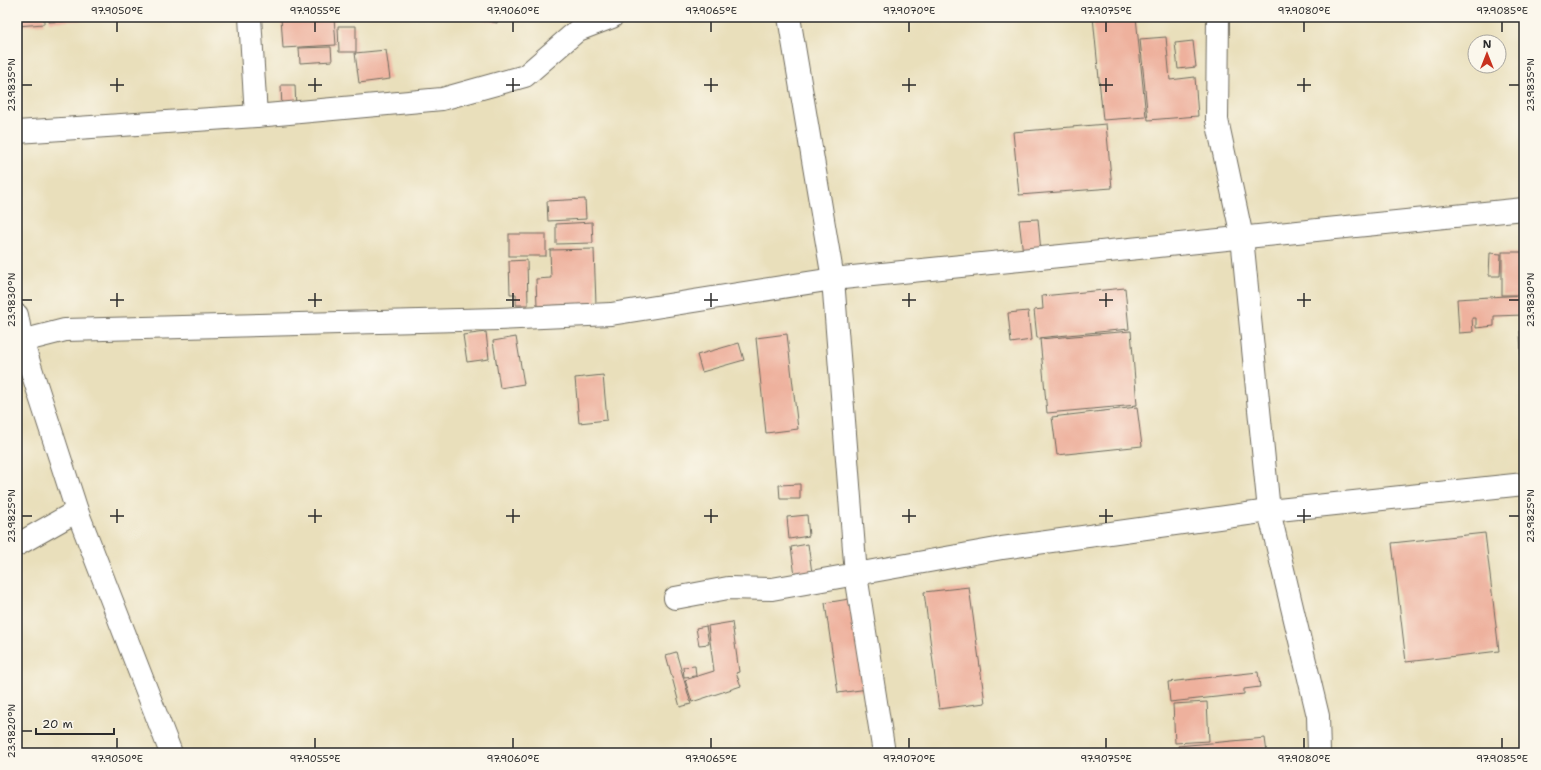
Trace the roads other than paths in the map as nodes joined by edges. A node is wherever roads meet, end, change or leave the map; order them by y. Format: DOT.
graph roads {
  1 [pos="250,17"];
  2 [pos="612,17"];
  3 [pos="789,17"];
  4 [pos="1218,17"];
  5 [pos="256,116"];
  6 [pos="17,132"];
  7 [pos="1524,209"];
  8 [pos="1242,237"];
  9 [pos="833,279"];
  10 [pos="17,315"];
  11 [pos="22,341"];
  12 [pos="1524,484"];
  13 [pos="77,511"];
  14 [pos="1269,511"];
  15 [pos="17,545"];
  16 [pos="856,575"];
  17 [pos="675,598"];
  18 [pos="171,753"];
  19 [pos="884,753"];
  20 [pos="1320,753"];
  1 -- 5 [label="street"];
  2 -- 5 [label="street"];
  3 -- 9 [label="street"];
  4 -- 8 [label="street"];
  5 -- 6 [label="street"];
  7 -- 8 [label="street"];
  8 -- 9 [label="street"];
  8 -- 14 [label="street"];
  9 -- 11 [label="street"];
  9 -- 16 [label="street"];
  10 -- 11 [label="street"];
  11 -- 13 [label="street"];
  12 -- 14 [label="street"];
  13 -- 15 [label="street"];
  13 -- 18 [label="street"];
  14 -- 16 [label="street"];
  14 -- 20 [label="street"];
  16 -- 17 [label="street"];
  16 -- 19 [label="street"];
}
